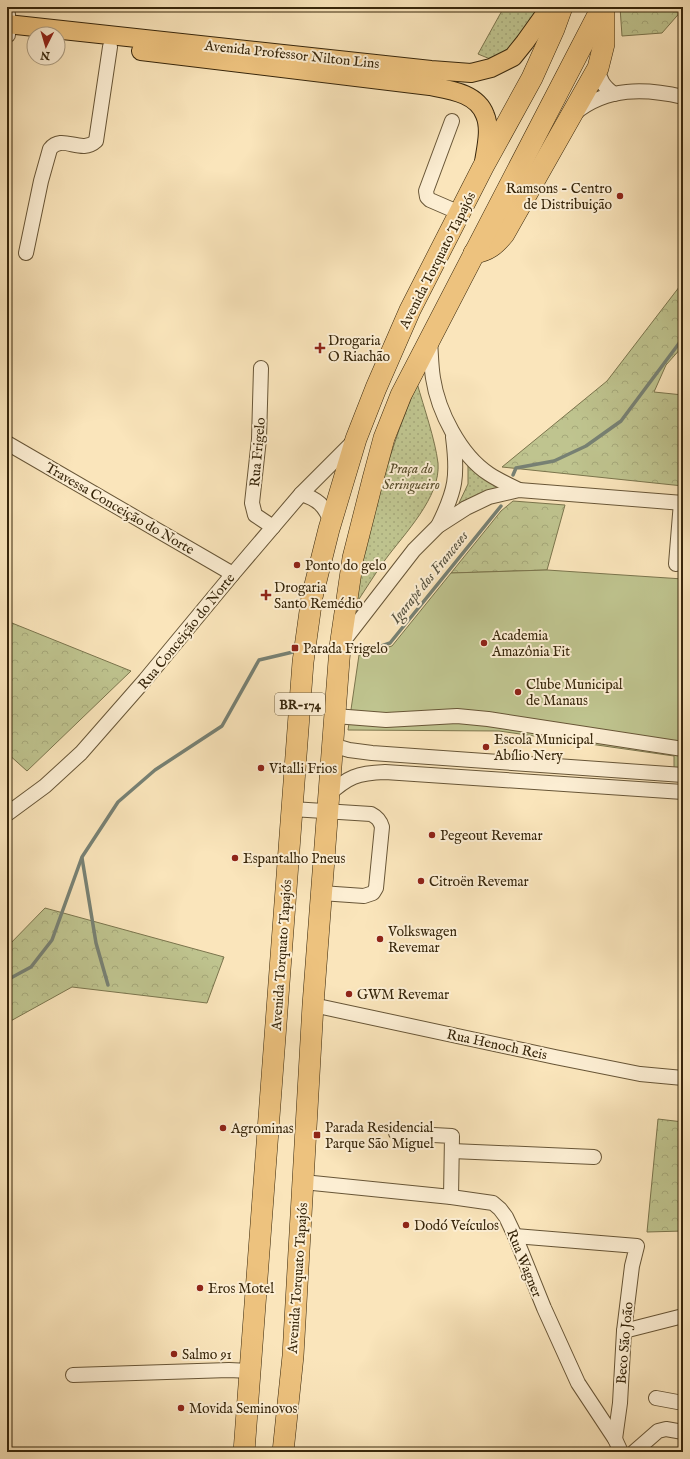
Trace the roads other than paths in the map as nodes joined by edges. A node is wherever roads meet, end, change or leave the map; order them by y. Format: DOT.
graph roads {
  1 [pos="550,7"];
  2 [pos="562,7"];
  3 [pos="590,7"];
  4 [pos="603,7"];
  5 [pos="8,26"];
  6 [pos="26,34"];
  7 [pos="66,42"];
  8 [pos="110,47"];
  9 [pos="578,52"];
  10 [pos="598,68"];
  11 [pos="614,94"];
  12 [pos="683,97"];
  13 [pos="569,118"];
  14 [pos="452,121"];
  15 [pos="483,167"];
  16 [pos="460,213"];
  17 [pos="26,253"];
  18 [pos="474,253"];
  19 [pos="430,339"];
  20 [pos="262,368"];
  21 [pos="453,432"];
  22 [pos="356,439"];
  23 [pos="7,443"];
  24 [pos="518,490"];
  25 [pos="301,494"];
  26 [pos="682,502"];
  27 [pos="331,522"];
  28 [pos="273,526"];
  29 [pos="438,526"];
  30 [pos="676,564"];
  31 [pos="232,575"];
  32 [pos="340,647"];
  33 [pos="335,716"];
  34 [pos="332,745"];
  35 [pos="683,749"];
  36 [pos="462,759"];
  37 [pos="600,769"];
  38 [pos="683,775"];
  39 [pos="462,777"];
  40 [pos="599,786"];
  41 [pos="683,792"];
  42 [pos="327,803"];
  43 [pos="292,809"];
  44 [pos="7,814"];
  45 [pos="321,893"];
  46 [pos="313,1005"];
  47 [pos="683,1078"];
  48 [pos="396,1133"];
  49 [pos="452,1151"];
  50 [pos="594,1157"];
  51 [pos="303,1182"];
  52 [pos="451,1197"];
  53 [pos="515,1236"];
  54 [pos="683,1316"];
  55 [pos="624,1331"];
  56 [pos="250,1372"];
  57 [pos="73,1375"];
  58 [pos="656,1398"];
  59 [pos="683,1403"];
  60 [pos="683,1432"];
  61 [pos="618,1446"];
  62 [pos="635,1451"];
  63 [pos="244,1452"];
  64 [pos="283,1452"];
  1 -- 5 [label="main road, Avenida Professor Nilton Lins"];
  2 -- 15 [label="highway, Avenida Torquato Tapajós / BR-174"];
  3 -- 9 [label="main road, Avenida Torquato Tapajós"];
  4 -- 9 [label="highway, Avenida Torquato Tapajós / BR-174"];
  4 -- 10 [label="highway"];
  5 -- 6 [label="main road, Avenida Professor Nilton Lins"];
  7 -- 8 [label="main road, Avenida Professor Nilton Lins"];
  8 -- 15 [label="main road, Avenida Professor Nilton Lins"];
  8 -- 17 [label="street"];
  9 -- 18 [label="highway, Avenida Torquato Tapajós / BR-174"];
  10 -- 11 [label="street"];
  10 -- 13 [label="highway"];
  11 -- 12 [label="street"];
  11 -- 13 [label="street"];
  13 -- 18 [label="highway"];
  14 -- 16 [label="street"];
  15 -- 16 [label="highway, Avenida Torquato Tapajós / BR-174"];
  16 -- 22 [label="highway, Avenida Torquato Tapajós / BR-174"];
  18 -- 19 [label="highway, Avenida Torquato Tapajós / BR-174"];
  19 -- 21 [label="street"];
  19 -- 32 [label="highway, Avenida Torquato Tapajós / BR-174"];
  20 -- 28 [label="street, Rua Frigelo"];
  21 -- 24 [label="street"];
  21 -- 29 [label="street"];
  22 -- 25 [label="street, Rua Conceição do Norte"];
  22 -- 27 [label="highway, Avenida Torquato Tapajós / BR-174"];
  23 -- 31 [label="street, Travessa Conceição do Norte"];
  24 -- 26 [label="street"];
  24 -- 29 [label="street"];
  25 -- 27 [label="street"];
  25 -- 28 [label="street, Rua Conceição do Norte"];
  26 -- 30 [label="street"];
  27 -- 43 [label="highway, Avenida Torquato Tapajós / BR-174"];
  28 -- 31 [label="street, Rua Conceição do Norte"];
  29 -- 32 [label="street"];
  31 -- 44 [label="street, Rua Conceição do Norte"];
  32 -- 33 [label="highway, Avenida Torquato Tapajós / BR-174"];
  33 -- 34 [label="highway, Avenida Torquato Tapajós / BR-174"];
  33 -- 35 [label="street"];
  34 -- 36 [label="street"];
  34 -- 42 [label="highway, Avenida Torquato Tapajós / BR-174"];
  36 -- 37 [label="street"];
  36 -- 39 [label="street"];
  37 -- 38 [label="street"];
  37 -- 40 [label="street"];
  39 -- 40 [label="street"];
  39 -- 42 [label="street"];
  40 -- 41 [label="street"];
  42 -- 43 [label="street"];
  42 -- 45 [label="highway, Avenida Torquato Tapajós / BR-174"];
  42 -- 45 [label="street"];
  43 -- 56 [label="highway, Avenida Torquato Tapajós / BR-174"];
  45 -- 46 [label="highway, Avenida Torquato Tapajós / BR-174"];
  46 -- 47 [label="street, Rua Henoch Reis"];
  46 -- 51 [label="highway, Avenida Torquato Tapajós / BR-174"];
  48 -- 49 [label="street"];
  49 -- 50 [label="street"];
  49 -- 52 [label="street"];
  51 -- 52 [label="street, Rua Wagner"];
  51 -- 64 [label="highway, Avenida Torquato Tapajós / BR-174"];
  52 -- 53 [label="street, Rua Wagner"];
  53 -- 55 [label="street, Beco São João"];
  53 -- 61 [label="street, Rua Wagner"];
  54 -- 55 [label="street"];
  55 -- 61 [label="street, Beco São João"];
  56 -- 57 [label="street"];
  56 -- 63 [label="highway, Avenida Torquato Tapajós / BR-174"];
  58 -- 59 [label="street"];
  60 -- 62 [label="street"];
}
